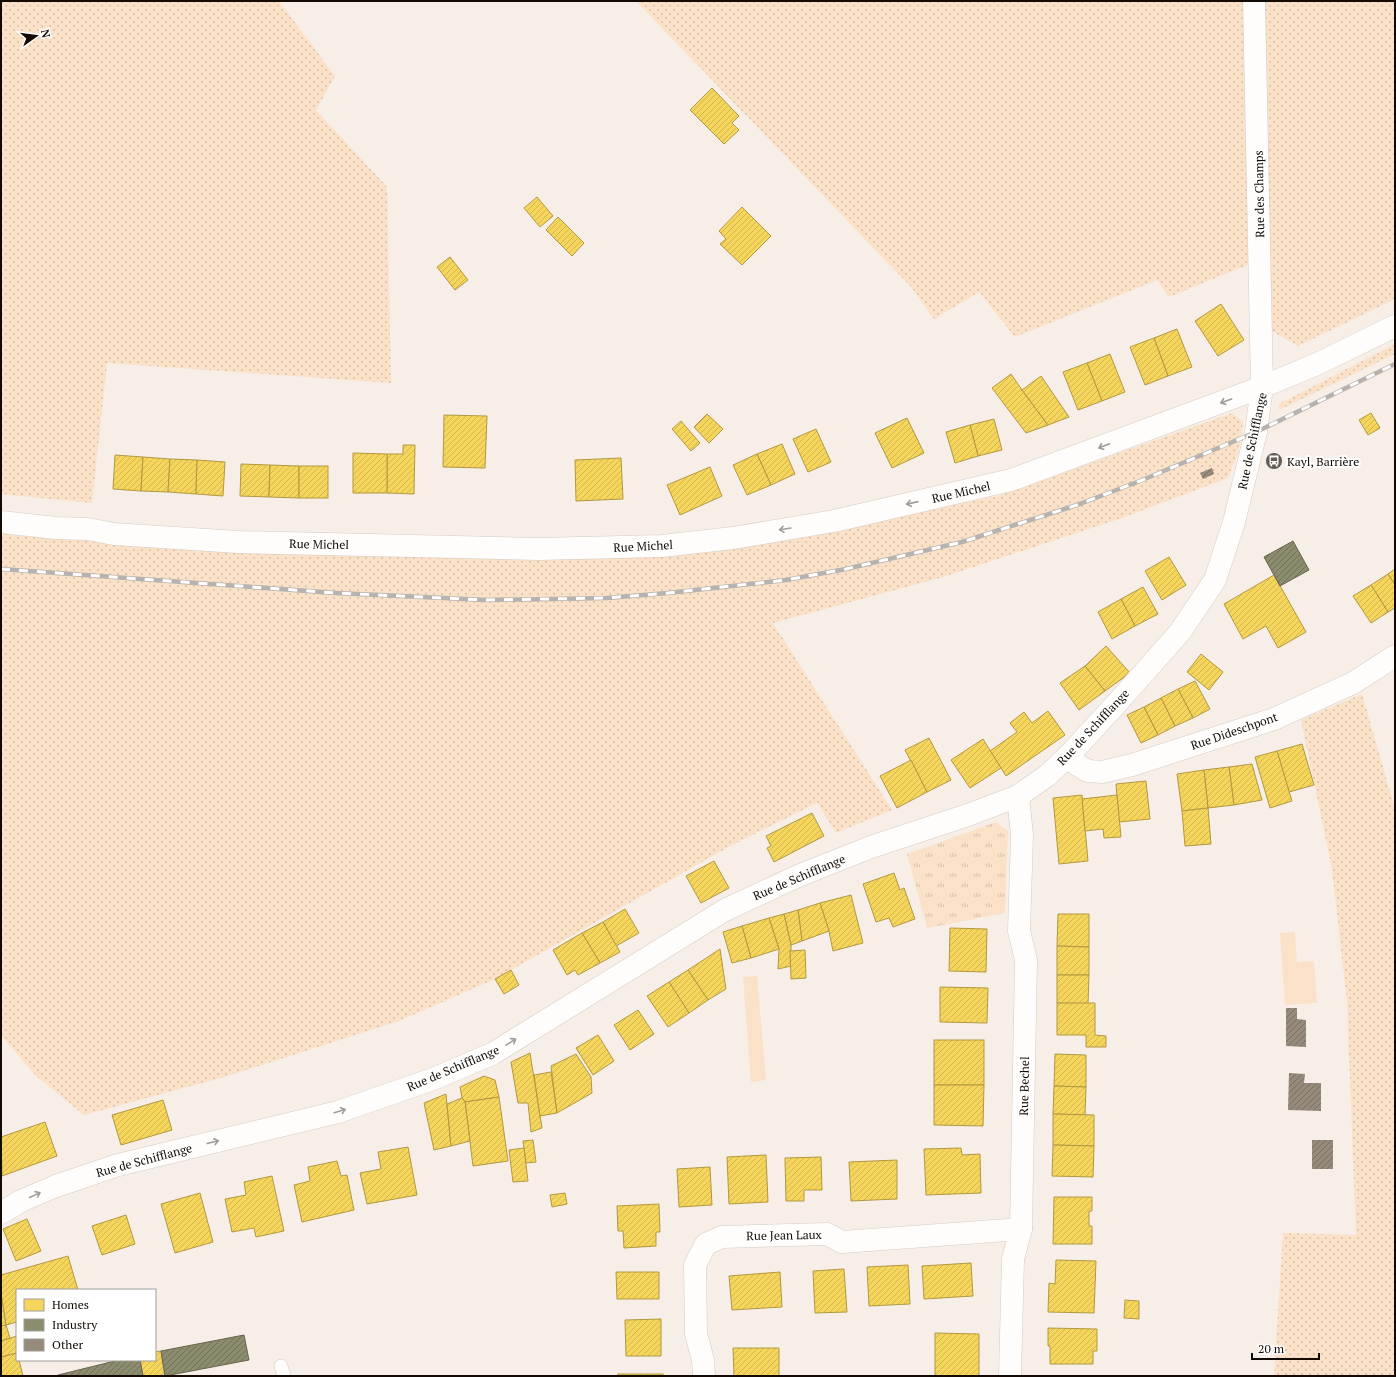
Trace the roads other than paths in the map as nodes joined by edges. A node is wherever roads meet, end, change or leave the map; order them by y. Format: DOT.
graph roads {
  1 [pos="1254,1"];
  2 [pos="1395,326"];
  3 [pos="1262,387"];
  4 [pos="1,522"];
  5 [pos="1395,656"];
  6 [pos="1071,753"];
  7 [pos="1018,796"];
  8 [pos="1,1213"];
  9 [pos="1021,1229"];
  10 [pos="704,1376"];
  11 [pos="1010,1376"];
  1 -- 3 [label="street, Rue des Champs"];
  2 -- 3 [label="street, Rue de Schifflange"];
  3 -- 4 [label="street, Rue Michel, one-way"];
  3 -- 6 [label="street, Rue de Schifflange"];
  5 -- 6 [label="street, Rue Dideschpont"];
  6 -- 7 [label="street, Rue de Schifflange"];
  8 -- 7 [label="street, Rue de Schifflange, one-way"];
  7 -- 9 [label="street, Rue Bechel"];
  9 -- 10 [label="street, Rue Jean Laux"];
  9 -- 11 [label="street, Rue Bechel"];
}
